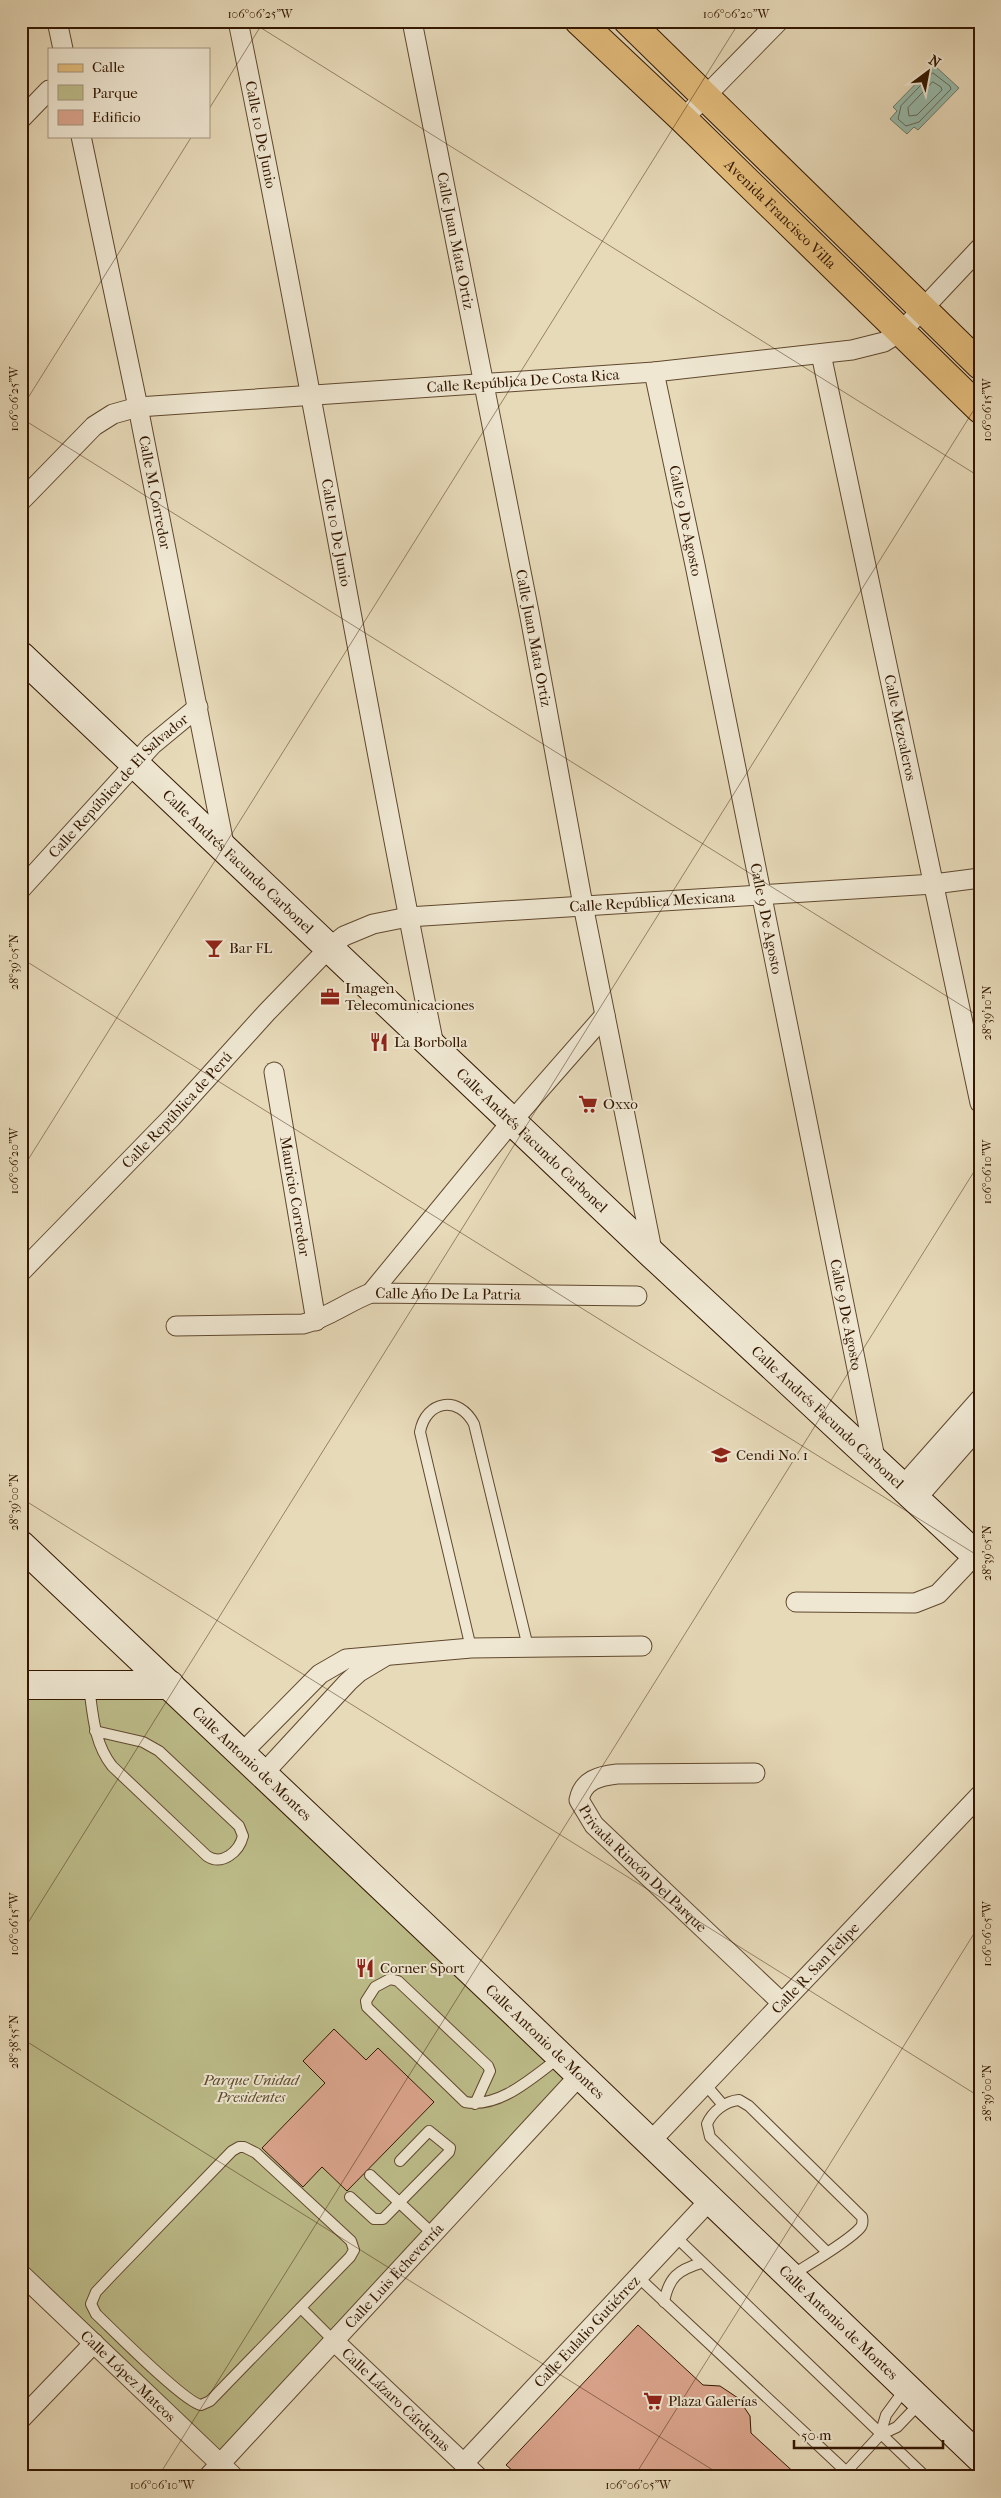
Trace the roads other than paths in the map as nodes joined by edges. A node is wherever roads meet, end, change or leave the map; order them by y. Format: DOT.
graph roads {
  1 [pos="57,21"];
  2 [pos="238,21"];
  3 [pos="412,21"];
  4 [pos="578,21"];
  5 [pos="628,21"];
  6 [pos="780,21"];
  7 [pos="63,48"];
  8 [pos="48,91"];
  9 [pos="706,96"];
  10 [pos="21,119"];
  11 [pos="683,120"];
  12 [pos="81,138"];
  13 [pos="980,248"];
  14 [pos="923,310"];
  15 [pos="902,331"];
  16 [pos="821,354"];
  17 [pos="980,365"];
  18 [pos="654,372"];
  19 [pos="483,385"];
  20 [pos="309,397"];
  21 [pos="138,407"];
  22 [pos="980,409"];
  23 [pos="21,501"];
  24 [pos="21,656"];
  25 [pos="198,707"];
  26 [pos="135,764"];
  27 [pos="225,849"];
  28 [pos="980,878"];
  29 [pos="934,884"];
  30 [pos="21,889"];
  31 [pos="762,894"];
  32 [pos="583,905"];
  33 [pos="408,917"];
  34 [pos="330,947"];
  35 [pos="605,1015"];
  36 [pos="434,1045"];
  37 [pos="274,1072"];
  38 [pos="980,1103"];
  39 [pos="513,1120"];
  40 [pos="653,1255"];
  41 [pos="21,1272"];
  42 [pos="371,1293"];
  43 [pos="637,1296"];
  44 [pos="316,1321"];
  45 [pos="176,1326"];
  46 [pos="980,1399"];
  47 [pos="980,1426"];
  48 [pos="876,1463"];
  49 [pos="909,1493"];
  50 [pos="21,1545"];
  51 [pos="977,1557"];
  52 [pos="796,1602"];
  53 [pos="642,1646"];
  54 [pos="528,1647"];
  55 [pos="471,1648"];
  56 [pos="389,1654"];
  57 [pos="21,1685"];
  58 [pos="170,1685"];
  59 [pos="89,1686"];
  60 [pos="95,1731"];
  61 [pos="241,1754"];
  62 [pos="754,1773"];
  63 [pos="264,1774"];
  64 [pos="980,1795"];
  65 [pos="781,2002"];
  66 [pos="561,2056"];
  67 [pos="580,2075"];
  68 [pos="705,2084"];
  69 [pos="475,2104"];
  70 [pos="723,2106"];
  71 [pos="650,2142"];
  72 [pos="400,2161"];
  73 [pos="370,2176"];
  74 [pos="350,2197"];
  75 [pos="710,2201"];
  76 [pos="399,2202"];
  77 [pos="434,2235"];
  78 [pos="676,2237"];
  79 [pos="827,2252"];
  80 [pos="701,2263"];
  81 [pos="21,2274"];
  82 [pos="638,2277"];
  83 [pos="789,2277"];
  84 [pos="664,2302"];
  85 [pos="301,2308"];
  86 [pos="336,2342"];
  87 [pos="94,2343"];
  88 [pos="913,2395"];
  89 [pos="21,2418"];
  90 [pos="880,2435"];
  91 [pos="980,2458"];
  92 [pos="464,2462"];
  93 [pos="221,2472"];
  94 [pos="849,2474"];
  95 [pos="478,2477"];
  96 [pos="926,2477"];
  1 -- 7 [label="street"];
  2 -- 20 [label="street, Calle 10 De Junio"];
  3 -- 19 [label="street, Calle Juan Mata Ortiz"];
  4 -- 11 [label="main road, Avenida Francisco Villa"];
  5 -- 9 [label="main road, Avenida Francisco Villa"];
  6 -- 9 [label="street"];
  8 -- 10 [label="street"];
  9 -- 11 [label="street"];
  9 -- 14 [label="main road, Avenida Francisco Villa"];
  11 -- 15 [label="main road, Avenida Francisco Villa"];
  12 -- 21 [label="street, Calle M. Corredor"];
  13 -- 14 [label="street, Calle República De Costa Rica"];
  14 -- 15 [label="street, Calle República De Costa Rica"];
  14 -- 17 [label="main road, Avenida Francisco Villa"];
  15 -- 16 [label="street, Calle República De Costa Rica"];
  15 -- 22 [label="main road, Avenida Francisco Villa"];
  16 -- 18 [label="street, Calle República De Costa Rica"];
  16 -- 29 [label="street, Calle Mezcaleros"];
  18 -- 19 [label="street, Calle República De Costa Rica"];
  18 -- 31 [label="street, Calle 9 De Agosto"];
  19 -- 20 [label="street, Calle República De Costa Rica"];
  19 -- 32 [label="street, Calle Juan Mata Ortiz"];
  20 -- 21 [label="street, Calle República De Costa Rica"];
  20 -- 33 [label="street, Calle 10 De Junio"];
  21 -- 23 [label="street"];
  21 -- 25 [label="street, Calle M. Corredor"];
  24 -- 26 [label="main road, Calle Andrés Facundo Carbonel"];
  25 -- 26 [label="street, Calle República de El Salvador"];
  25 -- 27 [label="street, Calle M. Corredor"];
  26 -- 27 [label="main road, Calle Andrés Facundo Carbonel"];
  26 -- 30 [label="street, Calle República de El Salvador"];
  27 -- 34 [label="main road, Calle Andrés Facundo Carbonel"];
  28 -- 29 [label="street, Calle República Mexicana"];
  29 -- 31 [label="street, Calle República Mexicana"];
  29 -- 38 [label="street, Calle Mezcaleros"];
  31 -- 32 [label="street, Calle República Mexicana"];
  31 -- 48 [label="street, Calle 9 De Agosto"];
  32 -- 33 [label="street, Calle República Mexicana"];
  32 -- 35 [label="street, Calle Juan Mata Ortiz"];
  33 -- 34 [label="street, Calle República Mexicana"];
  33 -- 36 [label="street, Calle 10 De Junio"];
  34 -- 36 [label="main road, Calle Andrés Facundo Carbonel"];
  34 -- 41 [label="street, Calle República de Perú"];
  35 -- 39 [label="street"];
  35 -- 40 [label="street, Calle Juan Mata Ortiz"];
  36 -- 39 [label="main road, Calle Andrés Facundo Carbonel"];
  37 -- 44 [label="street, Mauricio Corredor"];
  39 -- 40 [label="main road, Calle Andrés Facundo Carbonel"];
  39 -- 42 [label="street"];
  40 -- 48 [label="main road, Calle Andrés Facundo Carbonel"];
  42 -- 43 [label="street, Calle Año De La Patria"];
  42 -- 44 [label="street, Calle Año De La Patria"];
  44 -- 45 [label="street, Calle Año De La Patria"];
  46 -- 49 [label="street"];
  47 -- 49 [label="street"];
  48 -- 49 [label="main road, Calle Andrés Facundo Carbonel"];
  49 -- 51 [label="main road, Calle Andrés Facundo Carbonel"];
  50 -- 58 [label="main road, Calle Antonio de Montes"];
  51 -- 52 [label="street"];
  53 -- 54 [label="street"];
  54 -- 55 [label="street"];
  54 -- 55 [label="lane"];
  55 -- 56 [label="street"];
  56 -- 61 [label="street"];
  56 -- 63 [label="street"];
  57 -- 59 [label="main road"];
  58 -- 59 [label="main road"];
  58 -- 61 [label="main road, Calle Antonio de Montes"];
  59 -- 60 [label="lane"];
  60 -- 60 [label="lane"];
  61 -- 63 [label="main road, Calle Antonio de Montes"];
  62 -- 65 [label="street, Privada Rincón Del Parque"];
  63 -- 66 [label="main road, Calle Antonio de Montes"];
  64 -- 65 [label="street, Calle R. San Felipe"];
  65 -- 68 [label="street, Calle R. San Felipe"];
  66 -- 67 [label="main road, Calle Antonio de Montes"];
  66 -- 69 [label="lane"];
  67 -- 71 [label="main road, Calle Antonio de Montes"];
  67 -- 77 [label="street, Calle Luis Echeverría"];
  68 -- 70 [label="lane"];
  68 -- 71 [label="street, Calle R. San Felipe"];
  69 -- 69 [label="lane"];
  70 -- 79 [label="lane"];
  70 -- 79 [label="lane"];
  71 -- 75 [label="main road, Calle Antonio de Montes"];
  72 -- 76 [label="lane"];
  73 -- 76 [label="lane"];
  74 -- 76 [label="lane"];
  75 -- 78 [label="street, Calle Eulalio Gutiérrez"];
  75 -- 83 [label="main road, Calle Antonio de Montes"];
  76 -- 77 [label="lane"];
  77 -- 86 [label="street, Calle Luis Echeverría"];
  78 -- 80 [label="lane"];
  78 -- 82 [label="street, Calle Eulalio Gutiérrez"];
  79 -- 83 [label="lane"];
  80 -- 84 [label="lane"];
  80 -- 90 [label="lane"];
  81 -- 87 [label="street, Calle López Mateos"];
  82 -- 84 [label="lane"];
  82 -- 92 [label="street, Calle Eulalio Gutiérrez"];
  83 -- 88 [label="main road, Calle Antonio de Montes"];
  84 -- 94 [label="lane"];
  85 -- 85 [label="lane"];
  85 -- 86 [label="lane"];
  86 -- 92 [label="street, Calle Lázaro Cárdenas"];
  86 -- 93 [label="street, Calle Luis Echeverría"];
  87 -- 89 [label="street"];
  87 -- 93 [label="street, Calle López Mateos"];
  88 -- 90 [label="lane"];
  88 -- 90 [label="lane"];
  88 -- 91 [label="main road, Calle Antonio de Montes"];
  90 -- 94 [label="lane"];
  90 -- 96 [label="lane"];
  92 -- 95 [label="street, Calle Lázaro Cárdenas"];
}
